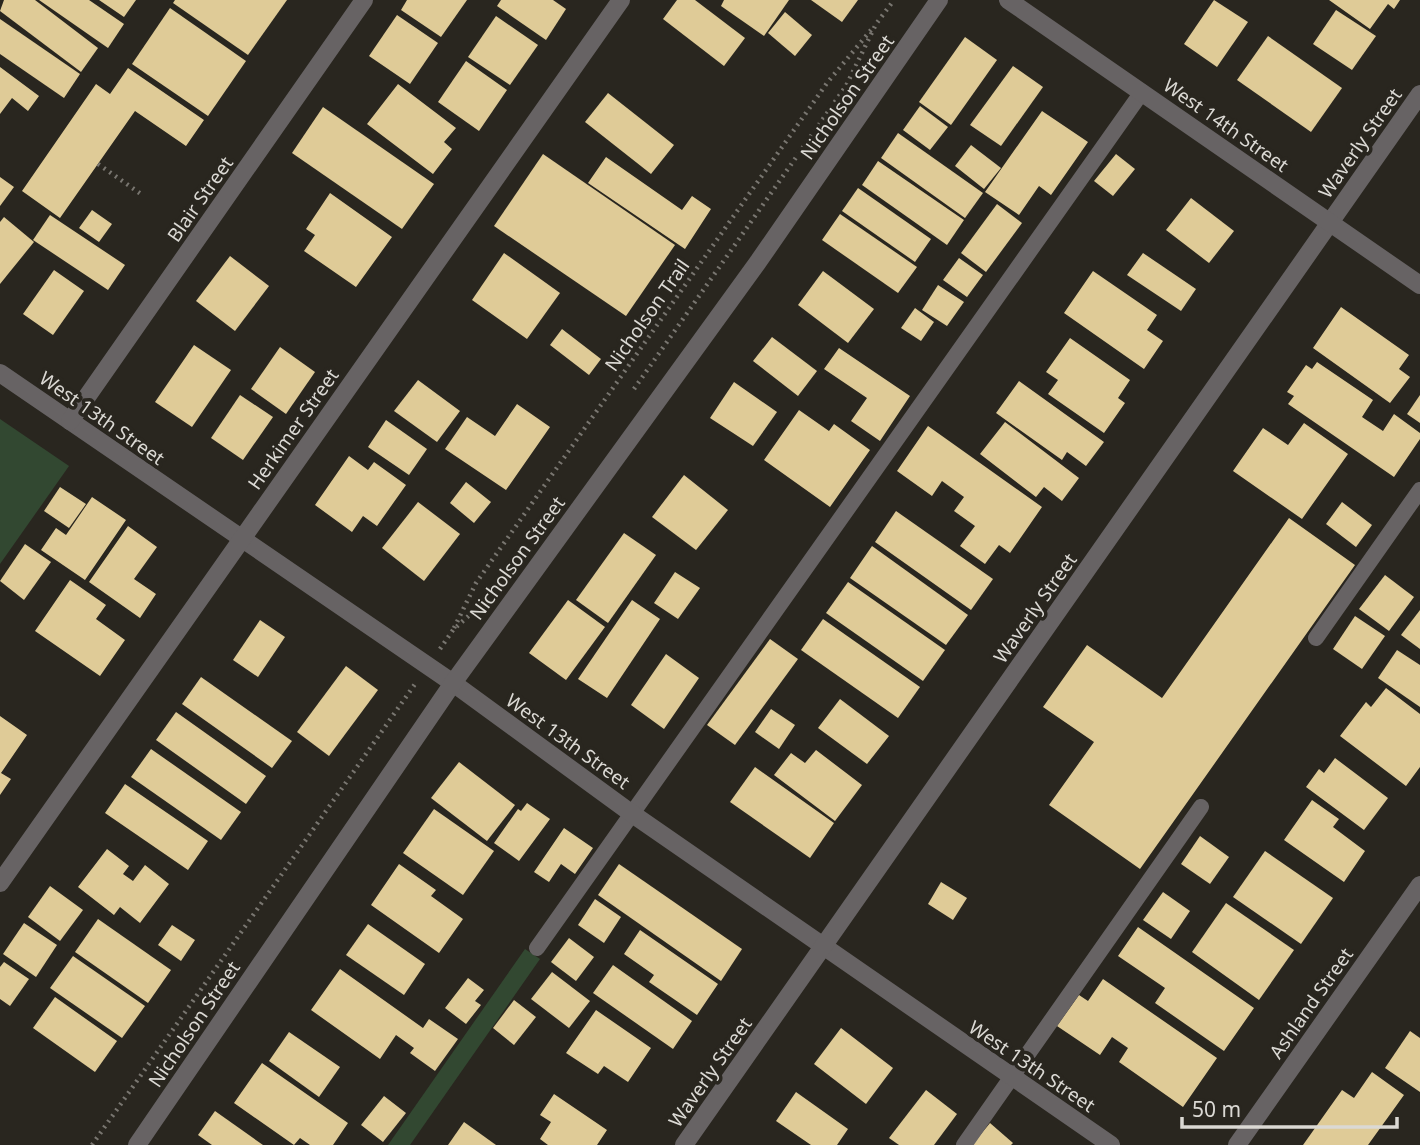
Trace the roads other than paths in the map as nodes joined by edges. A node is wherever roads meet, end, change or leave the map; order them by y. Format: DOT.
graph roads {
  1 [pos="364,0"];
  2 [pos="621,0"];
  3 [pos="939,0"];
  4 [pos="1008,0"];
  5 [pos="1142,92"];
  6 [pos="1420,94"];
  7 [pos="1330,223"];
  8 [pos="1420,285"];
  9 [pos="0,373"];
  10 [pos="70,421"];
  11 [pos="1420,490"];
  12 [pos="240,540"];
  13 [pos="1316,638"];
  14 [pos="453,682"];
  15 [pos="1201,807"];
  16 [pos="631,813"];
  17 [pos="0,883"];
  18 [pos="1420,885"];
  19 [pos="823,947"];
  20 [pos="537,948"];
  21 [pos="1011,1078"];
  22 [pos="137,1145"];
  23 [pos="684,1145"];
  24 [pos="964,1145"];
  25 [pos="1111,1145"];
  26 [pos="1237,1145"];
  1 -- 10 [label="street, Blair Street"];
  2 -- 12 [label="street, Herkimer Street"];
  3 -- 14 [label="street, Nicholson Street"];
  4 -- 5 [label="street, West 14th Street"];
  5 -- 7 [label="street, West 14th Street"];
  5 -- 16 [label="lane"];
  6 -- 7 [label="street, Waverly Street"];
  7 -- 8 [label="street, West 14th Street"];
  7 -- 19 [label="street, Waverly Street"];
  9 -- 10 [label="street, West 13th Street"];
  10 -- 12 [label="street, West 13th Street"];
  11 -- 13 [label="lane"];
  12 -- 14 [label="street, West 13th Street"];
  12 -- 17 [label="street, Herkimer Street"];
  14 -- 16 [label="street, West 13th Street"];
  14 -- 22 [label="street, Nicholson Street"];
  15 -- 21 [label="lane"];
  16 -- 19 [label="street, West 13th Street"];
  16 -- 20 [label="lane"];
  18 -- 26 [label="street, Ashland Street"];
  19 -- 21 [label="street, West 13th Street"];
  19 -- 23 [label="street, Waverly Street"];
  21 -- 24 [label="lane"];
  21 -- 25 [label="street, West 13th Street"];
}
